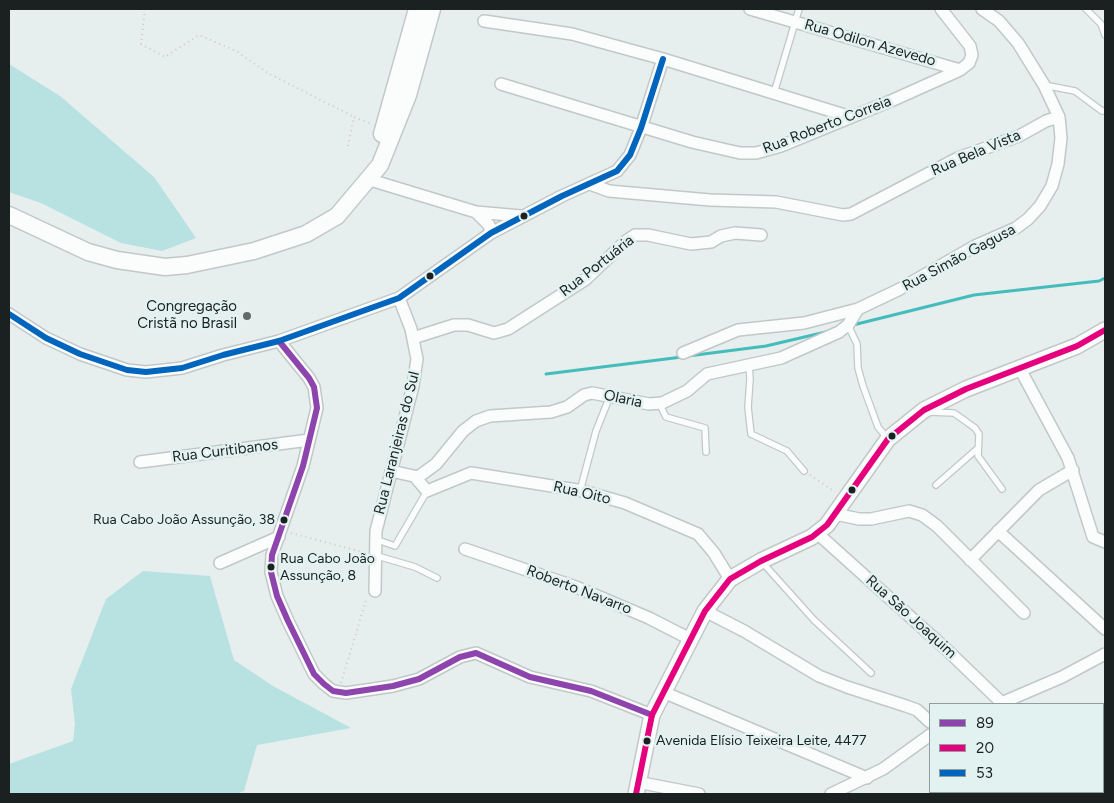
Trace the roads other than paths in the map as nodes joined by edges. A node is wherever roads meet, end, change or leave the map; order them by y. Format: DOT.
graph roads {
  1 [pos="417,9"];
  2 [pos="432,9"];
  3 [pos="750,9"];
  4 [pos="799,9"];
  5 [pos="941,9"];
  6 [pos="982,9"];
  7 [pos="1086,9"];
  8 [pos="484,21"];
  9 [pos="795,22"];
  10 [pos="1105,35"];
  11 [pos="663,59"];
  12 [pos="960,70"];
  13 [pos="501,84"];
  14 [pos="1044,85"];
  15 [pos="774,93"];
  16 [pos="1105,111"];
  17 [pos="851,117"];
  18 [pos="1059,118"];
  19 [pos="641,128"];
  20 [pos="367,179"];
  21 [pos="590,184"];
  22 [pos="476,212"];
  23 [pos="9,215"];
  24 [pos="524,216"];
  25 [pos="491,233"];
  26 [pos="761,234"];
  27 [pos="400,298"];
  28 [pos="858,309"];
  29 [pos="9,314"];
  30 [pos="848,326"];
  31 [pos="1105,330"];
  32 [pos="413,338"];
  33 [pos="279,341"];
  34 [pos="682,353"];
  35 [pos="749,366"];
  36 [pos="1020,369"];
  37 [pos="610,396"];
  38 [pos="659,404"];
  39 [pos="924,410"];
  40 [pos="309,440"];
  41 [pos="888,440"];
  42 [pos="977,449"];
  43 [pos="706,452"];
  44 [pos="140,462"];
  45 [pos="1072,470"];
  46 [pos="391,471"];
  47 [pos="804,471"];
  48 [pos="416,478"];
  49 [pos="936,486"];
  50 [pos="1002,490"];
  51 [pos="580,491"];
  52 [pos="427,492"];
  53 [pos="835,514"];
  54 [pos="998,531"];
  55 [pos="817,533"];
  56 [pos="280,534"];
  57 [pos="375,539"];
  58 [pos="1105,542"];
  59 [pos="465,549"];
  60 [pos="374,555"];
  61 [pos="970,560"];
  62 [pos="761,561"];
  63 [pos="220,564"];
  64 [pos="437,578"];
  65 [pos="730,580"];
  66 [pos="375,591"];
  67 [pos="705,611"];
  68 [pos="1024,613"];
  69 [pos="1105,629"];
  70 [pos="690,639"];
  71 [pos="1105,654"];
  72 [pos="871,673"];
  73 [pos="663,692"];
  74 [pos="999,703"];
  75 [pos="1002,703"];
  76 [pos="652,715"];
  77 [pos="929,721"];
  78 [pos="929,736"];
  79 [pos="867,778"];
  80 [pos="636,788"];
  81 [pos="699,794"];
  82 [pos="831,794"];
  1 -- 20 [label="main road"];
  2 -- 20 [label="main road"];
  3 -- 9 [label="street, Rua Odilon Azevedo"];
  4 -- 9 [label="lane"];
  5 -- 12 [label="street"];
  6 -- 14 [label="street, Rua Simão Gagusa"];
  7 -- 10 [label="lane"];
  8 -- 11 [label="street"];
  9 -- 12 [label="street, Rua Odilon Azevedo"];
  9 -- 15 [label="lane"];
  11 -- 15 [label="street"];
  11 -- 19 [label="street"];
  12 -- 17 [label="street, Rua Roberto Correia"];
  13 -- 19 [label="street, Rua Roberto Correia"];
  14 -- 16 [label="lane"];
  14 -- 18 [label="street, Rua Simão Gagusa"];
  15 -- 17 [label="street"];
  17 -- 19 [label="street, Rua Roberto Correia"];
  18 -- 21 [label="street, Rua Bela Vista"];
  18 -- 28 [label="street, Rua Simão Gagusa"];
  19 -- 21 [label="street"];
  20 -- 22 [label="street"];
  20 -- 23 [label="main road"];
  21 -- 24 [label="street"];
  22 -- 24 [label="street"];
  22 -- 25 [label="street"];
  24 -- 25 [label="street"];
  25 -- 27 [label="street"];
  26 -- 32 [label="street, Rua Portuária"];
  27 -- 32 [label="street, Rua Laranjeiras do Sul"];
  27 -- 33 [label="street"];
  28 -- 30 [label="street"];
  28 -- 34 [label="street, Rua Simão Gagusa"];
  29 -- 33 [label="street"];
  30 -- 35 [label="street, Olaria"];
  30 -- 41 [label="lane"];
  31 -- 36 [label="main road"];
  32 -- 46 [label="street, Rua Laranjeiras do Sul"];
  33 -- 40 [label="street"];
  35 -- 38 [label="street, Olaria"];
  35 -- 47 [label="lane"];
  36 -- 39 [label="main road"];
  36 -- 45 [label="street"];
  37 -- 38 [label="street, Olaria"];
  37 -- 48 [label="street, Olaria"];
  37 -- 51 [label="lane"];
  38 -- 43 [label="lane"];
  39 -- 41 [label="main road"];
  39 -- 42 [label="lane"];
  40 -- 44 [label="street, Rua Curitibanos"];
  40 -- 56 [label="street"];
  41 -- 53 [label="main road"];
  42 -- 49 [label="lane"];
  42 -- 50 [label="lane"];
  45 -- 54 [label="street"];
  45 -- 58 [label="street"];
  46 -- 48 [label="street"];
  46 -- 57 [label="street, Rua Laranjeiras do Sul"];
  48 -- 52 [label="street"];
  51 -- 52 [label="street, Rua Oito"];
  51 -- 65 [label="street, Rua Oito"];
  52 -- 57 [label="lane"];
  53 -- 55 [label="main road"];
  53 -- 61 [label="street"];
  54 -- 61 [label="street"];
  54 -- 69 [label="street"];
  55 -- 62 [label="main road"];
  55 -- 74 [label="street, Rua São Joaquim"];
  56 -- 63 [label="street"];
  56 -- 76 [label="street"];
  57 -- 60 [label="street, Rua Laranjeiras do Sul"];
  59 -- 70 [label="street, Roberto Navarro"];
  60 -- 64 [label="lane"];
  60 -- 66 [label="street, Rua Laranjeiras do Sul"];
  61 -- 68 [label="street"];
  62 -- 65 [label="main road"];
  62 -- 72 [label="lane"];
  65 -- 67 [label="main road"];
  67 -- 70 [label="main road"];
  67 -- 77 [label="street"];
  70 -- 73 [label="main road"];
  71 -- 75 [label="street"];
  73 -- 76 [label="main road"];
  73 -- 79 [label="street"];
  76 -- 80 [label="main road"];
  78 -- 79 [label="street"];
  79 -- 82 [label="street"];
  80 -- 81 [label="street"];
}
